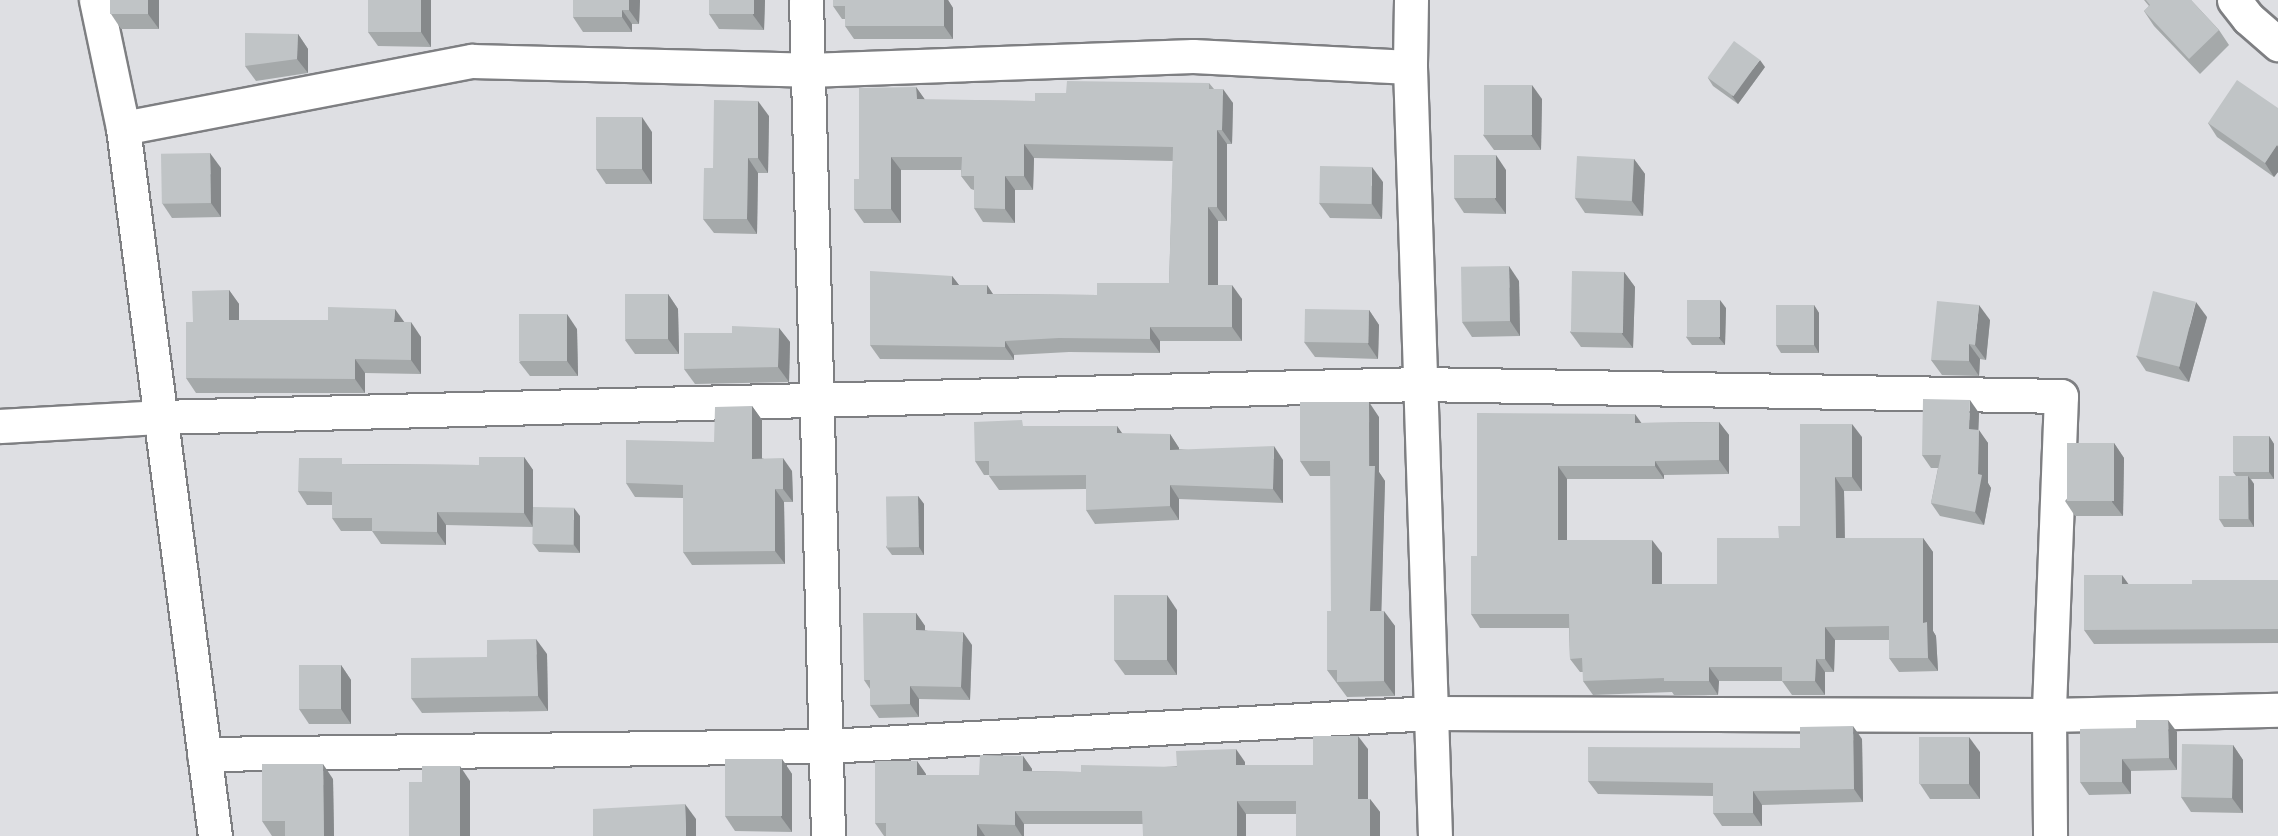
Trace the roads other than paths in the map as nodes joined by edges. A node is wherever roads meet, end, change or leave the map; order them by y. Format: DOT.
graph roads {
  1 [pos="96,0"];
  2 [pos="806,0"];
  3 [pos="1411,0"];
  4 [pos="2247,6"];
  5 [pos="2278,44"];
  6 [pos="1410,67"];
  7 [pos="808,70"];
  8 [pos="123,128"];
  9 [pos="1420,384"];
  10 [pos="817,401"];
  11 [pos="160,417"];
  12 [pos="0,426"];
  13 [pos="2278,710"];
  14 [pos="1431,713"];
  15 [pos="2049,715"];
  16 [pos="826,746"];
  17 [pos="204,754"];
  18 [pos="215,836"];
  19 [pos="828,836"];
  20 [pos="1435,836"];
  21 [pos="2050,836"];
  1 -- 8 [label="street"];
  2 -- 7 [label="street"];
  3 -- 6 [label="street"];
  4 -- 5 [label="street"];
  6 -- 7 [label="street"];
  6 -- 9 [label="street"];
  7 -- 8 [label="street"];
  7 -- 10 [label="street"];
  8 -- 11 [label="street"];
  9 -- 10 [label="street"];
  9 -- 14 [label="street"];
  9 -- 15 [label="street"];
  10 -- 11 [label="street"];
  10 -- 16 [label="street"];
  11 -- 12 [label="street"];
  11 -- 17 [label="street"];
  13 -- 15 [label="street"];
  14 -- 15 [label="street"];
  14 -- 16 [label="street"];
  14 -- 20 [label="street"];
  15 -- 21 [label="street"];
  16 -- 17 [label="street"];
  16 -- 19 [label="street"];
  17 -- 18 [label="street"];
}
